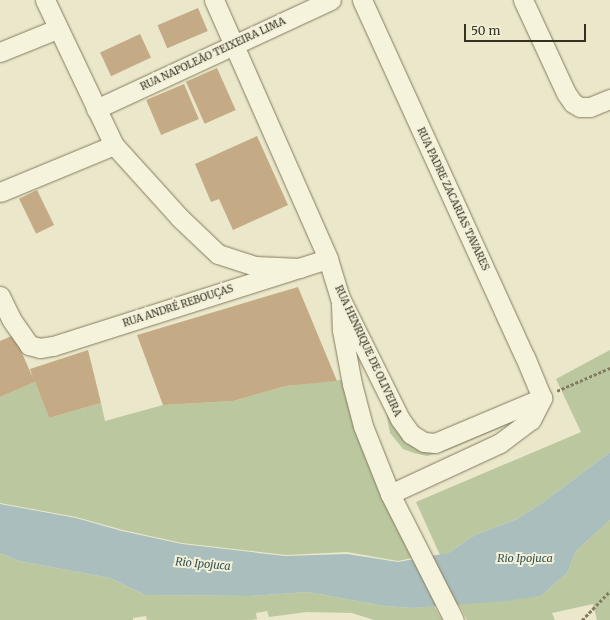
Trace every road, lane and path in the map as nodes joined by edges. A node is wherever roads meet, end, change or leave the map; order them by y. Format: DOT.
graph roads {
  1 [pos="45,0"];
  2 [pos="214,0"];
  3 [pos="331,0"];
  4 [pos="362,0"];
  5 [pos="523,0"];
  6 [pos="57,29"];
  7 [pos="234,44"];
  8 [pos="0,52"];
  9 [pos="610,99"];
  10 [pos="96,109"];
  11 [pos="114,146"];
  12 [pos="0,192"];
  13 [pos="328,259"];
  14 [pos="300,268"];
  15 [pos="0,296"];
  16 [pos="340,298"];
  17 [pos="5,321"];
  18 [pos="610,368"];
  19 [pos="542,398"];
  20 [pos="390,494"];
  21 [pos="610,591"];
  22 [pos="454,620"];
  23 [pos="582,620"];
  1 -- 6 [label="street"];
  2 -- 7 [label="street, RUA HENRIQUE DE OLIVEIRA"];
  3 -- 7 [label="street, RUA NAPOLEÃO TEIXEIRA LIMA"];
  4 -- 19 [label="street, RUA PADRE ZACARIAS TAVARES"];
  5 -- 9 [label="street"];
  6 -- 8 [label="street"];
  6 -- 10 [label="street"];
  7 -- 10 [label="street, RUA NAPOLEÃO TEIXEIRA LIMA"];
  7 -- 13 [label="street, RUA HENRIQUE DE OLIVEIRA"];
  10 -- 11 [label="street"];
  11 -- 12 [label="street"];
  11 -- 14 [label="street"];
  13 -- 14 [label="street, RUA ANDRÉ REBOUÇAS"];
  13 -- 16 [label="street, RUA HENRIQUE DE OLIVEIRA"];
  14 -- 17 [label="street, RUA ANDRÉ REBOUÇAS"];
  15 -- 17 [label="street"];
  16 -- 19 [label="street, RUA HENRIQUE DE OLIVEIRA"];
  16 -- 20 [label="street"];
  18 -- 19 [label="path"];
  19 -- 20 [label="street"];
  20 -- 22 [label="street"];
  21 -- 23 [label="path"];
}
